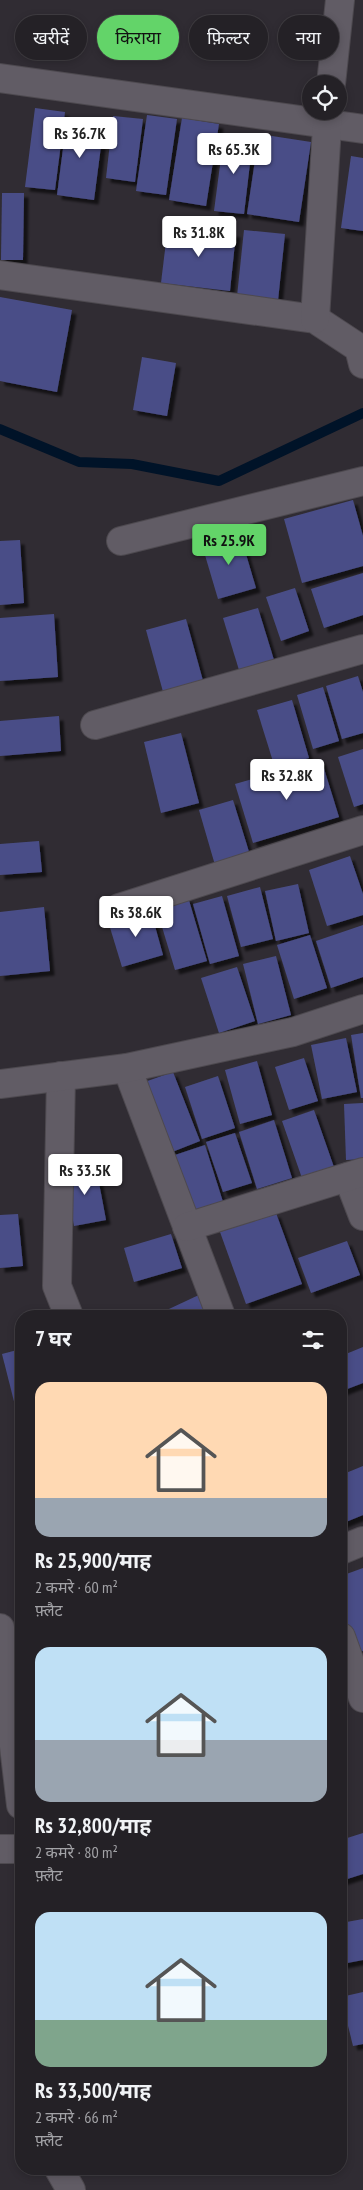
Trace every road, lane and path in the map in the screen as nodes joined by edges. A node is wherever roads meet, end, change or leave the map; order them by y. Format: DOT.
graph roads {
  1 [pos="340,0"];
  2 [pos="332,75"];
  3 [pos="0,78"];
  4 [pos="302,115"];
  5 [pos="327,120"];
  6 [pos="334,120"];
  7 [pos="363,129"];
  8 [pos="0,275"];
  9 [pos="315,319"];
  10 [pos="361,356"];
  11 [pos="363,481"];
  12 [pos="121,541"];
  13 [pos="363,649"];
  14 [pos="95,725"];
  15 [pos="363,830"];
  16 [pos="119,908"];
  17 [pos="363,1009"];
  18 [pos="127,1068"];
  19 [pos="61,1076"];
  20 [pos="0,1084"];
  21 [pos="355,1175"];
  22 [pos="363,1216"];
  23 [pos="187,1227"];
  24 [pos="67,1310"];
  25 [pos="219,1310"];
  26 [pos="363,1541"];
  27 [pos="347,1548"];
  28 [pos="0,1628"];
  29 [pos="347,1654"];
  30 [pos="363,1698"];
  31 [pos="15,1754"];
  32 [pos="0,1849"];
  33 [pos="15,1849"];
  1 -- 2 [label="street"];
  3 -- 4 [label="street"];
  5 -- 9 [label="street"];
  6 -- 7 [label="street"];
  8 -- 9 [label="street"];
  9 -- 10 [label="street"];
  11 -- 12 [label="street"];
  13 -- 14 [label="street"];
  15 -- 16 [label="street"];
  17 -- 18 [label="street"];
  18 -- 19 [label="street"];
  18 -- 23 [label="street"];
  19 -- 20 [label="street"];
  19 -- 24 [label="street"];
  21 -- 22 [label="street"];
  21 -- 23 [label="street"];
  23 -- 25 [label="street"];
  26 -- 27 [label="street"];
  28 -- 31 [label="street"];
  29 -- 30 [label="street"];
  32 -- 33 [label="street"];
}
